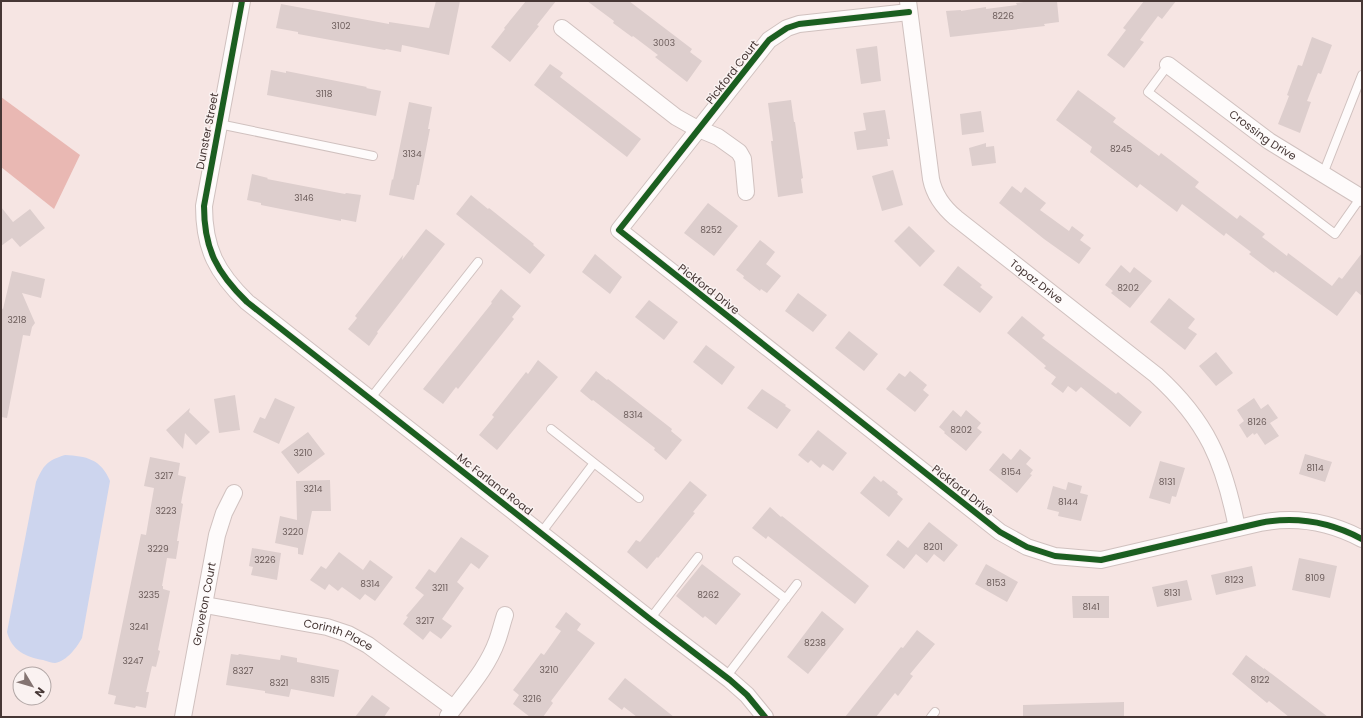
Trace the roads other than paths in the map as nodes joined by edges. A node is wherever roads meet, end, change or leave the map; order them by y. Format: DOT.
graph roads {
  1 [pos="242,1"];
  2 [pos="909,6"];
  3 [pos="562,28"];
  4 [pos="1168,65"];
  5 [pos="1362,75"];
  6 [pos="219,124"];
  7 [pos="700,130"];
  8 [pos="373,156"];
  9 [pos="1323,174"];
  10 [pos="746,192"];
  11 [pos="1362,198"];
  12 [pos="619,230"];
  13 [pos="478,262"];
  14 [pos="216,264"];
  15 [pos="370,399"];
  16 [pos="551,429"];
  17 [pos="594,463"];
  18 [pos="234,493"];
  19 [pos="639,498"];
  20 [pos="1237,528"];
  21 [pos="541,533"];
  22 [pos="1362,539"];
  23 [pos="698,557"];
  24 [pos="737,561"];
  25 [pos="797,584"];
  26 [pos="786,599"];
  27 [pos="205,605"];
  28 [pos="505,615"];
  29 [pos="650,619"];
  30 [pos="726,677"];
  31 [pos="450,712"];
  32 [pos="183,717"];
  33 [pos="765,717"];
  1 -- 6 [label="street, Dunster Street"];
  2 -- 7 [label="street, Pickford Court"];
  2 -- 20 [label="street, Topaz Drive"];
  3 -- 7 [label="street"];
  4 -- 9 [label="street, Crossing Drive"];
  4 -- 11 [label="lane"];
  5 -- 9 [label="lane"];
  6 -- 8 [label="lane"];
  6 -- 14 [label="street, Dunster Street"];
  7 -- 10 [label="street"];
  7 -- 12 [label="street, Pickford Court"];
  9 -- 11 [label="street, Crossing Drive"];
  12 -- 20 [label="street, Pickford Drive"];
  13 -- 15 [label="lane"];
  14 -- 15 [label="street, Mc Farland Road"];
  15 -- 21 [label="street, Mc Farland Road"];
  16 -- 17 [label="lane"];
  17 -- 19 [label="lane"];
  17 -- 21 [label="lane"];
  18 -- 27 [label="street, Groveton Court"];
  20 -- 22 [label="street, Pickford Drive"];
  21 -- 29 [label="street, Mc Farland Road"];
  23 -- 29 [label="lane"];
  24 -- 26 [label="lane"];
  25 -- 26 [label="lane"];
  26 -- 30 [label="lane"];
  27 -- 31 [label="street, Corinth Place"];
  27 -- 32 [label="street, Groveton Court"];
  28 -- 31 [label="street"];
  29 -- 30 [label="street, Mc Farland Road"];
  30 -- 33 [label="street, Mc Farland Road"];
}
